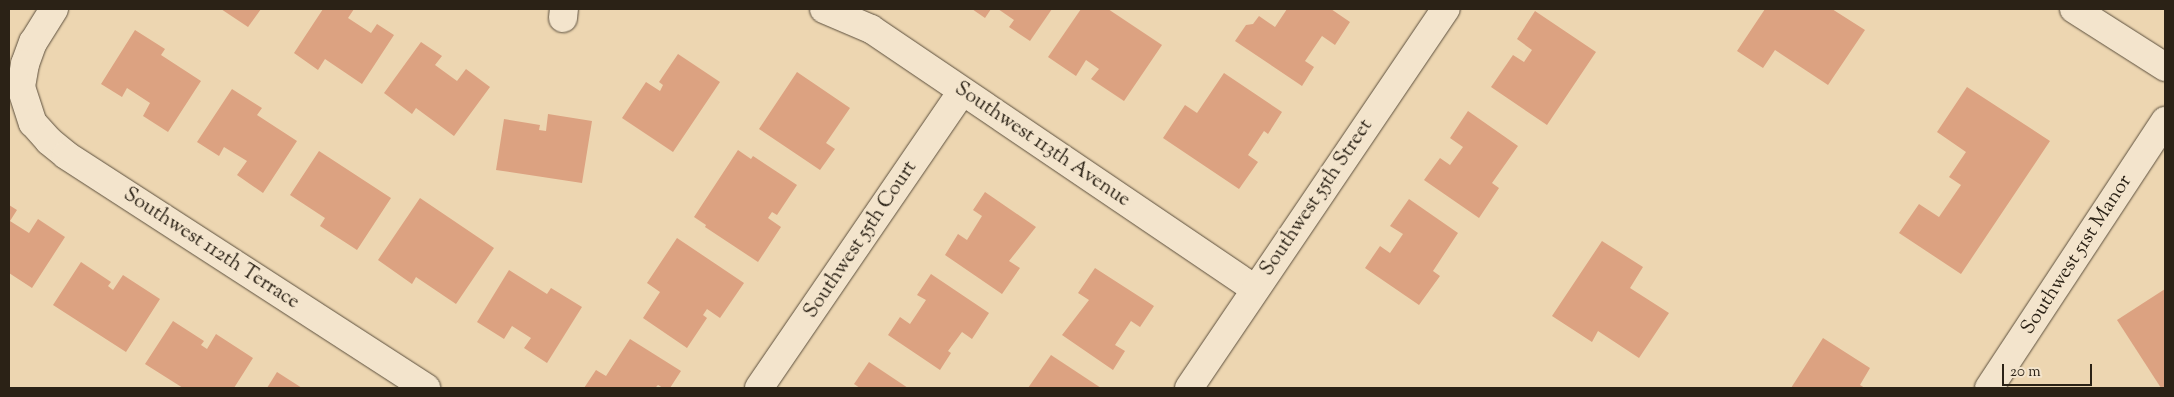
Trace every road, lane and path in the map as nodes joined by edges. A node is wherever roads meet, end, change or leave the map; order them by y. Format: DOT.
graph roads {
  1 [pos="54,9"];
  2 [pos="824,9"];
  3 [pos="1446,9"];
  4 [pos="2074,9"];
  5 [pos="2165,67"];
  6 [pos="962,92"];
  7 [pos="2165,121"];
  8 [pos="1255,288"];
  9 [pos="426,388"];
  10 [pos="759,388"];
  11 [pos="1188,388"];
  12 [pos="1989,388"];
  1 -- 9 [label="street, Southwest 112th Terrace"];
  2 -- 6 [label="street, Southwest 113th Avenue"];
  3 -- 8 [label="street, Southwest 55th Street"];
  4 -- 5 [label="street"];
  6 -- 8 [label="street, Southwest 113th Avenue"];
  6 -- 10 [label="street, Southwest 55th Court"];
  7 -- 12 [label="street, Southwest 51st Manor"];
  8 -- 11 [label="street, Southwest 55th Street"];
}
